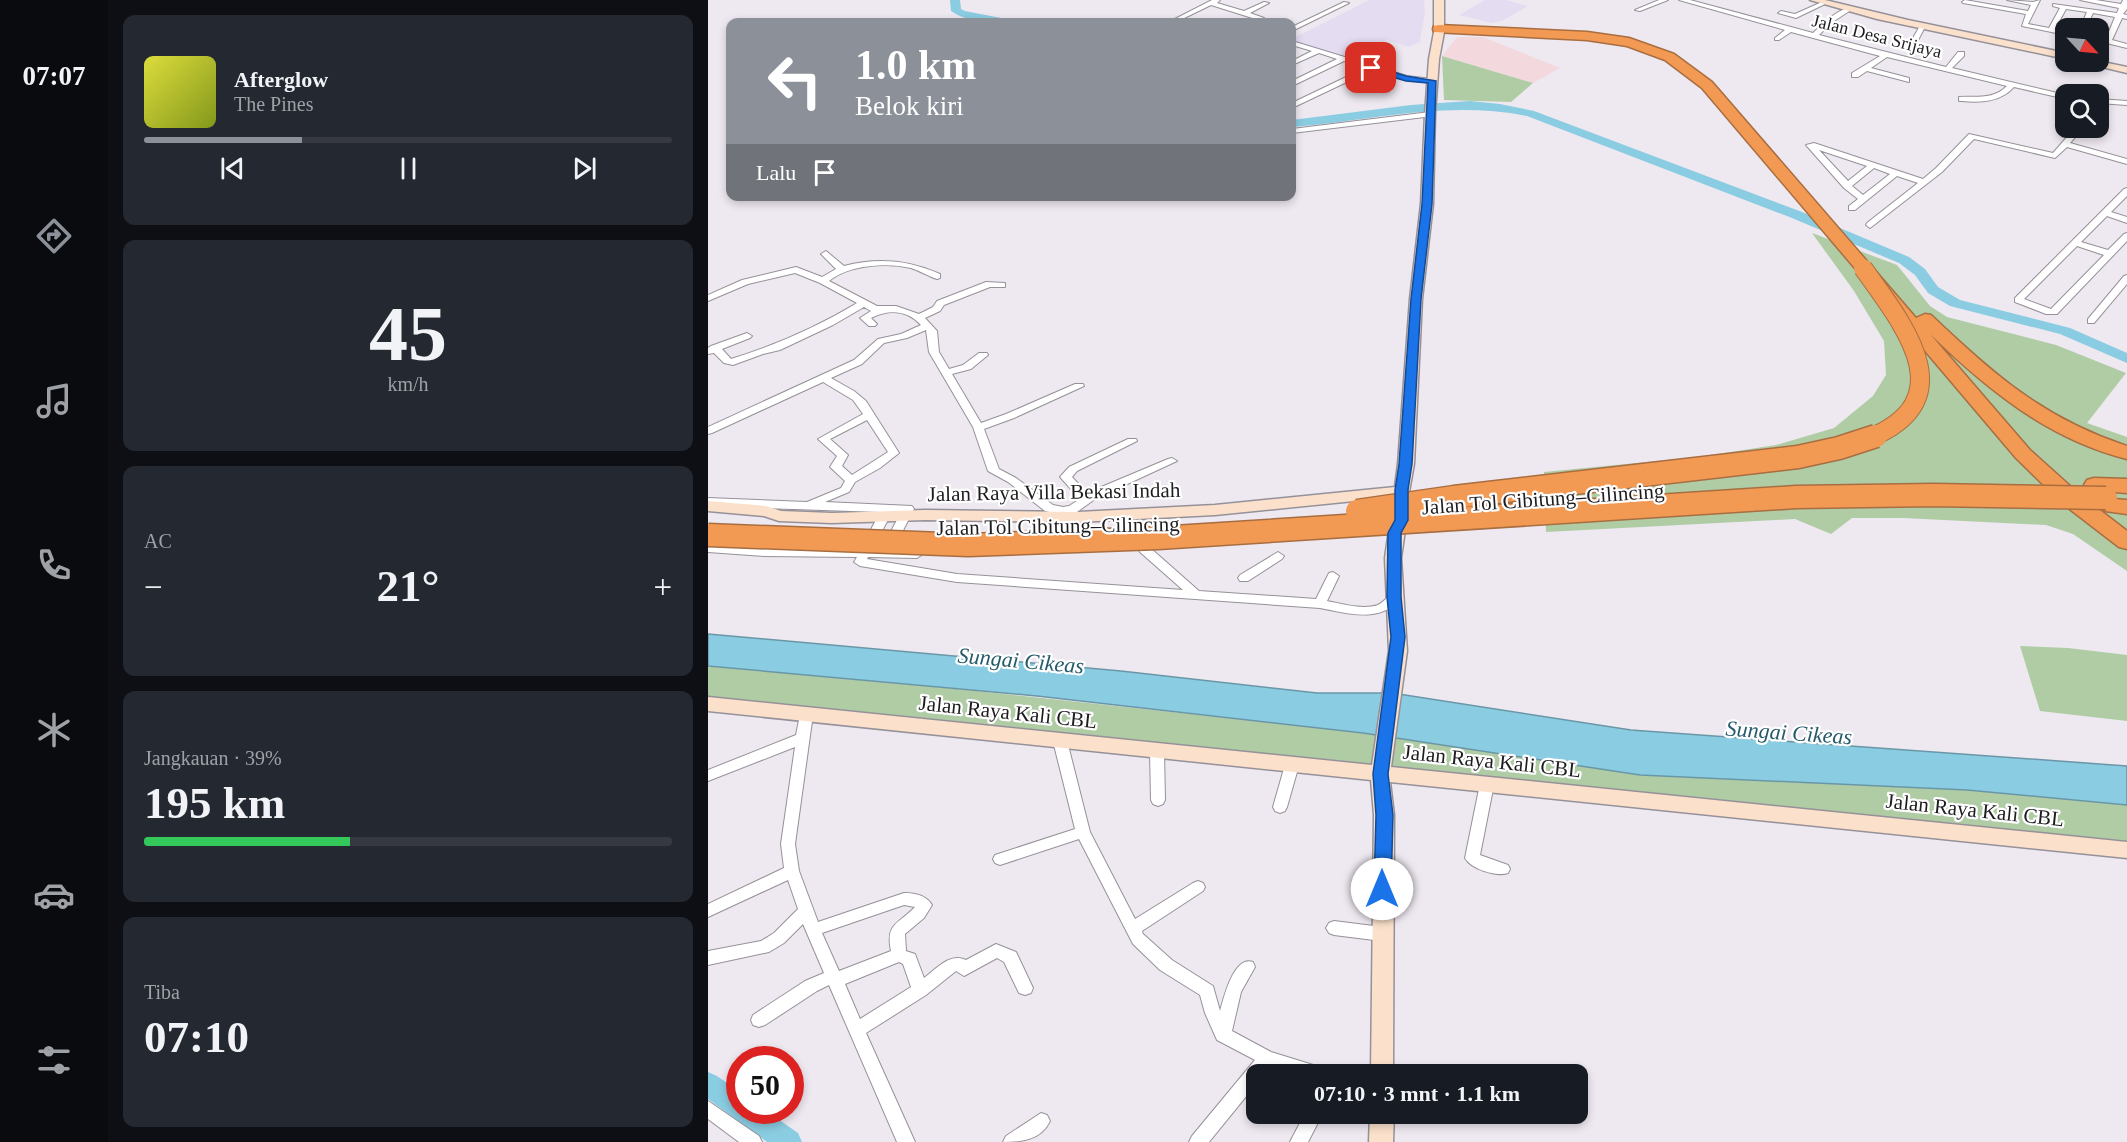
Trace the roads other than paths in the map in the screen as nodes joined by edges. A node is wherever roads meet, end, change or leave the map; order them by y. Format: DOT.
graph roads {
  1 [pos="1439,0"];
  2 [pos="1665,0"];
  3 [pos="1682,0"];
  4 [pos="2010,0"];
  5 [pos="2083,0"];
  6 [pos="1214,1"];
  7 [pos="1819,1"];
  8 [pos="2096,1"];
  9 [pos="1268,2"];
  10 [pos="2036,2"];
  11 [pos="1346,3"];
  12 [pos="1963,5"];
  13 [pos="2055,5"];
  14 [pos="2125,5"];
  15 [pos="2064,6"];
  16 [pos="1277,7"];
  17 [pos="1849,9"];
  18 [pos="1638,10"];
  19 [pos="2091,11"];
  20 [pos="1781,13"];
  21 [pos="2030,13"];
  22 [pos="1242,14"];
  23 [pos="2123,16"];
  24 [pos="1180,18"];
  25 [pos="1258,18"];
  26 [pos="2088,18"];
  27 [pos="1923,25"];
  28 [pos="1296,27"];
  29 [pos="1444,27"];
  30 [pos="1790,29"];
  31 [pos="2051,30"];
  32 [pos="1818,31"];
  33 [pos="2055,31"];
  34 [pos="1777,39"];
  35 [pos="2109,40"];
  36 [pos="2109,42"];
  37 [pos="1296,44"];
  38 [pos="1913,45"];
  39 [pos="2127,46"];
  40 [pos="1318,51"];
  41 [pos="1961,54"];
  42 [pos="2055,54"];
  43 [pos="1886,55"];
  44 [pos="1343,59"];
  45 [pos="1296,61"];
  46 [pos="2109,66"];
  47 [pos="1371,68"];
  48 [pos="1865,68"];
  49 [pos="1947,70"];
  50 [pos="2127,70"];
  51 [pos="1856,75"];
  52 [pos="1906,80"];
  53 [pos="1432,81"];
  54 [pos="1296,82"];
  55 [pos="2012,85"];
  56 [pos="2055,95"];
  57 [pos="1962,99"];
  58 [pos="2109,102"];
  59 [pos="2127,103"];
  60 [pos="1296,104"];
  61 [pos="1430,109"];
  62 [pos="1296,130"];
  63 [pos="2070,138"];
  64 [pos="1763,143"];
  65 [pos="2064,144"];
  66 [pos="2100,150"];
  67 [pos="1845,156"];
  68 [pos="2127,157"];
  69 [pos="2127,162"];
  70 [pos="1873,165"];
  71 [pos="1863,173"];
  72 [pos="1896,173"];
  73 [pos="1924,182"];
  74 [pos="1847,186"];
  75 [pos="2127,191"];
  76 [pos="1863,198"];
  77 [pos="1852,208"];
  78 [pos="2105,213"];
  79 [pos="2127,220"];
  80 [pos="1870,225"];
  81 [pos="2127,236"];
  82 [pos="2075,243"];
  83 [pos="826,254"];
  84 [pos="2110,254"];
  85 [pos="1863,268"];
  86 [pos="843,270"];
  87 [pos="937,276"];
  88 [pos="2127,278"];
  89 [pos="823,281"];
  90 [pos="1002,285"];
  91 [pos="708,298"];
  92 [pos="1906,302"];
  93 [pos="864,303"];
  94 [pos="880,310"];
  95 [pos="919,317"];
  96 [pos="2091,321"];
  97 [pos="872,324"];
  98 [pos="928,326"];
  99 [pos="747,336"];
  100 [pos="712,350"];
  101 [pos="983,355"];
  102 [pos="948,372"];
  103 [pos="824,378"];
  104 [pos="1079,386"];
  105 [pos="869,415"];
  106 [pos="978,427"];
  107 [pos="708,431"];
  108 [pos="1132,441"];
  109 [pos="2127,453"];
  110 [pos="1172,461"];
  111 [pos="851,480"];
  112 [pos="2127,486"];
  113 [pos="1401,490"];
  114 [pos="1852,495"];
  115 [pos="1086,499"];
  116 [pos="2127,499"];
  117 [pos="708,502"];
  118 [pos="805,506"];
  119 [pos="708,507"];
  120 [pos="2127,507"];
  121 [pos="885,513"];
  122 [pos="1075,513"];
  123 [pos="905,516"];
  124 [pos="1326,516"];
  125 [pos="708,520"];
  126 [pos="2127,531"];
  127 [pos="1395,533"];
  128 [pos="708,535"];
  129 [pos="2127,542"];
  130 [pos="708,548"];
  131 [pos="1144,549"];
  132 [pos="863,554"];
  133 [pos="885,554"];
  134 [pos="1278,556"];
  135 [pos="1259,568"];
  136 [pos="1333,576"];
  137 [pos="1244,578"];
  138 [pos="1196,595"];
  139 [pos="1240,600"];
  140 [pos="1387,603"];
  141 [pos="1320,604"];
  142 [pos="708,704"];
  143 [pos="806,714"];
  144 [pos="803,738"];
  145 [pos="1060,741"];
  146 [pos="1157,751"];
  147 [pos="1292,765"];
  148 [pos="1381,768"];
  149 [pos="708,777"];
  150 [pos="1487,784"];
  151 [pos="1158,800"];
  152 [pos="1280,807"];
  153 [pos="1083,832"];
  154 [pos="2127,850"];
  155 [pos="1000,859"];
  156 [pos="1503,869"];
  157 [pos="792,871"];
  158 [pos="1198,887"];
  159 [pos="708,911"];
  160 [pos="806,911"];
  161 [pos="1133,928"];
  162 [pos="1334,928"];
  163 [pos="813,930"];
  164 [pos="1382,934"];
  165 [pos="899,955"];
  166 [pos="708,958"];
  167 [pos="1247,967"];
  168 [pos="835,978"];
  169 [pos="1025,988"];
  170 [pos="920,990"];
  171 [pos="759,1020"];
  172 [pos="856,1030"];
  173 [pos="1223,1035"];
  174 [pos="1267,1058"];
  175 [pos="1286,1064"];
  176 [pos="1382,1064"];
  177 [pos="708,1109"];
  178 [pos="1041,1121"];
  179 [pos="1308,1124"];
  180 [pos="1382,1124"];
  181 [pos="753,1142"];
  182 [pos="906,1142"];
  183 [pos="1012,1142"];
  184 [pos="1198,1142"];
  185 [pos="1299,1142"];
  186 [pos="1381,1142"];
  1 -- 29 [label="main road"];
  2 -- 18 [label="street"];
  3 -- 30 [label="street, Jalan Desa Srijaya"];
  4 -- 10 [label="street"];
  5 -- 8 [label="street"];
  6 -- 22 [label="street"];
  6 -- 24 [label="street"];
  7 -- 17 [label="main road"];
  7 -- 20 [label="street"];
  8 -- 14 [label="street"];
  9 -- 16 [label="street"];
  9 -- 22 [label="street"];
  10 -- 21 [label="street"];
  11 -- 28 [label="street"];
  12 -- 21 [label="street"];
  13 -- 15 [label="street"];
  14 -- 23 [label="street"];
  15 -- 19 [label="street"];
  15 -- 31 [label="street"];
  17 -- 27 [label="main road"];
  17 -- 32 [label="street"];
  19 -- 23 [label="street"];
  19 -- 26 [label="street"];
  21 -- 31 [label="street"];
  22 -- 25 [label="street"];
  23 -- 35 [label="street"];
  27 -- 38 [label="street"];
  27 -- 42 [label="main road"];
  29 -- 53 [label="main road"];
  29 -- 64 [label="highway"];
  30 -- 32 [label="street, Jalan Desa Srijaya"];
  30 -- 34 [label="street"];
  31 -- 33 [label="street"];
  32 -- 43 [label="street, Jalan Desa Srijaya"];
  36 -- 39 [label="street"];
  37 -- 40 [label="street"];
  40 -- 44 [label="street"];
  40 -- 45 [label="street"];
  41 -- 49 [label="street"];
  43 -- 48 [label="street"];
  43 -- 49 [label="street, Jalan Desa Srijaya"];
  44 -- 47 [label="street"];
  44 -- 54 [label="street"];
  46 -- 50 [label="main road"];
  47 -- 53 [label="street"];
  47 -- 60 [label="street"];
  48 -- 51 [label="street"];
  48 -- 52 [label="street"];
  49 -- 55 [label="street, Jalan Desa Srijaya"];
  53 -- 61 [label="main road"];
  55 -- 56 [label="street, Jalan Desa Srijaya"];
  55 -- 57 [label="street"];
  58 -- 59 [label="street"];
  61 -- 62 [label="street"];
  61 -- 113 [label="main road"];
  63 -- 65 [label="street"];
  64 -- 85 [label="highway"];
  64 -- 92 [label="highway"];
  65 -- 69 [label="street"];
  65 -- 73 [label="street"];
  66 -- 68 [label="street"];
  67 -- 70 [label="street"];
  67 -- 71 [label="street"];
  67 -- 74 [label="street"];
  70 -- 71 [label="street"];
  70 -- 72 [label="street"];
  71 -- 74 [label="street"];
  72 -- 73 [label="street"];
  72 -- 76 [label="street"];
  73 -- 80 [label="street"];
  74 -- 76 [label="street"];
  75 -- 78 [label="street"];
  76 -- 77 [label="street"];
  78 -- 79 [label="street"];
  78 -- 82 [label="street"];
  81 -- 84 [label="street"];
  82 -- 84 [label="street"];
  82 -- 84 [label="street"];
  83 -- 86 [label="street"];
  85 -- 124 [label="highway, bridge"];
  85 -- 129 [label="highway, bridge"];
  86 -- 87 [label="street"];
  86 -- 89 [label="street"];
  88 -- 96 [label="street"];
  89 -- 91 [label="street"];
  89 -- 93 [label="street"];
  90 -- 95 [label="street"];
  92 -- 109 [label="highway"];
  92 -- 126 [label="highway"];
  93 -- 94 [label="street"];
  93 -- 100 [label="street"];
  94 -- 95 [label="street"];
  94 -- 97 [label="street"];
  95 -- 98 [label="street"];
  98 -- 102 [label="street"];
  98 -- 103 [label="street"];
  99 -- 100 [label="street"];
  101 -- 102 [label="street"];
  102 -- 106 [label="street"];
  103 -- 105 [label="street"];
  103 -- 107 [label="street"];
  104 -- 106 [label="street"];
  105 -- 111 [label="street"];
  105 -- 111 [label="street"];
  106 -- 122 [label="street"];
  108 -- 115 [label="street"];
  110 -- 115 [label="street"];
  111 -- 118 [label="street"];
  112 -- 124 [label="highway, Jalan Tol Cibitung–Cilincing, bridge"];
  113 -- 122 [label="main road, Jalan Raya Villa Bekasi Indah"];
  113 -- 127 [label="main road"];
  114 -- 116 [label="highway, Jalan Tol Cibitung–Cilincing, bridge"];
  114 -- 120 [label="highway, bridge"];
  114 -- 128 [label="highway, Jalan Tol Cibitung–Cilincing, bridge"];
  115 -- 122 [label="street"];
  117 -- 118 [label="street"];
  118 -- 121 [label="street"];
  119 -- 121 [label="main road, Jalan Raya Villa Bekasi Indah"];
  121 -- 123 [label="main road, Jalan Raya Villa Bekasi Indah"];
  121 -- 132 [label="street"];
  122 -- 123 [label="main road, Jalan Raya Villa Bekasi Indah"];
  123 -- 133 [label="street"];
  124 -- 125 [label="highway, Jalan Tol Cibitung–Cilincing"];
  127 -- 131 [label="street"];
  127 -- 140 [label="main road"];
  130 -- 132 [label="street"];
  131 -- 133 [label="street"];
  131 -- 138 [label="street"];
  132 -- 133 [label="street"];
  132 -- 138 [label="street"];
  134 -- 135 [label="street"];
  135 -- 137 [label="street"];
  135 -- 139 [label="street"];
  136 -- 141 [label="street"];
  138 -- 139 [label="street"];
  139 -- 141 [label="street"];
  140 -- 141 [label="street"];
  140 -- 148 [label="main road"];
  142 -- 143 [label="main road, Jalan Raya Kali CBL"];
  143 -- 144 [label="street"];
  143 -- 145 [label="main road, Jalan Raya Kali CBL"];
  144 -- 149 [label="street"];
  144 -- 157 [label="street"];
  145 -- 146 [label="main road, Jalan Raya Kali CBL"];
  145 -- 153 [label="street"];
  146 -- 147 [label="main road, Jalan Raya Kali CBL"];
  146 -- 151 [label="street"];
  147 -- 148 [label="main road, Jalan Raya Kali CBL"];
  147 -- 152 [label="street"];
  148 -- 150 [label="main road, Jalan Raya Kali CBL"];
  148 -- 164 [label="main road"];
  150 -- 154 [label="main road, Jalan Raya Kali CBL"];
  150 -- 156 [label="street"];
  153 -- 155 [label="street"];
  153 -- 161 [label="street"];
  157 -- 159 [label="street"];
  157 -- 160 [label="street"];
  158 -- 161 [label="street"];
  160 -- 163 [label="street"];
  160 -- 166 [label="street"];
  161 -- 173 [label="street"];
  162 -- 164 [label="street"];
  163 -- 165 [label="street"];
  163 -- 168 [label="street"];
  164 -- 176 [label="main road"];
  165 -- 168 [label="street"];
  165 -- 170 [label="street"];
  167 -- 173 [label="street"];
  168 -- 171 [label="street"];
  168 -- 172 [label="street"];
  169 -- 170 [label="street"];
  170 -- 172 [label="street"];
  172 -- 182 [label="street"];
  173 -- 174 [label="street"];
  174 -- 175 [label="street"];
  174 -- 184 [label="street"];
  177 -- 181 [label="street"];
  178 -- 183 [label="street"];
  179 -- 185 [label="street"];
  180 -- 186 [label="main road"];
}
